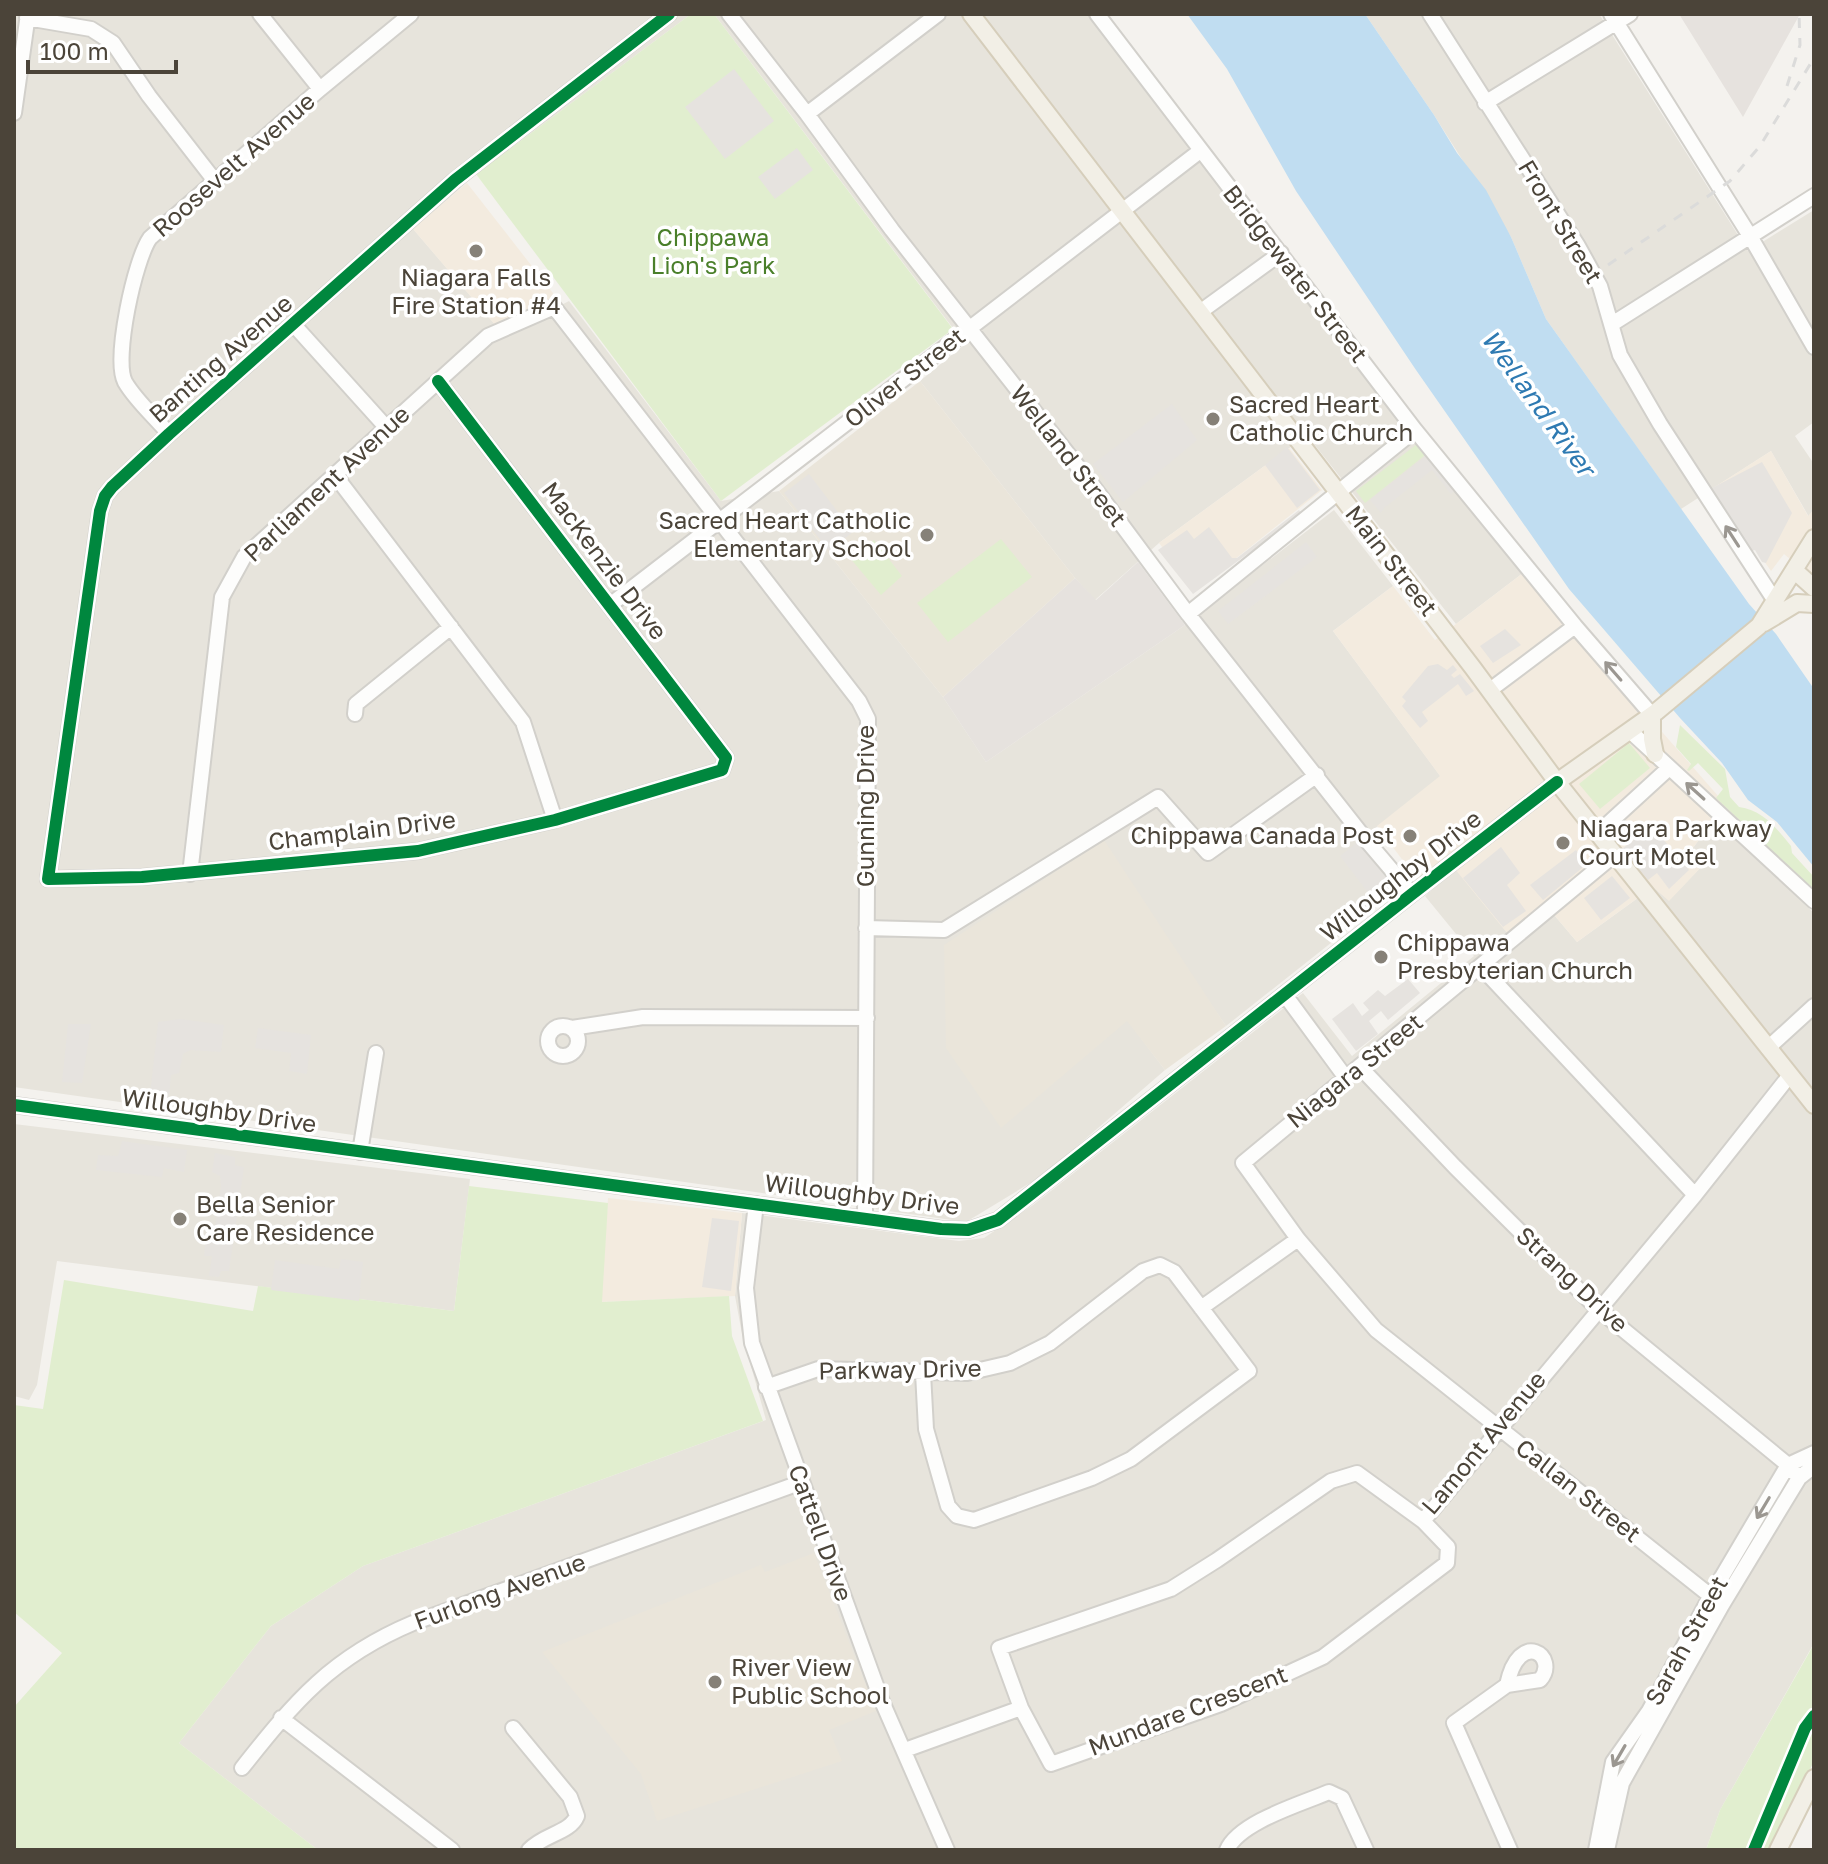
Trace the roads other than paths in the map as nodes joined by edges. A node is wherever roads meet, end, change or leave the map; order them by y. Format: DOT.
graph roads {
  1 [pos="260,14"];
  2 [pos="411,14"];
  3 [pos="669,14"];
  4 [pos="729,14"];
  5 [pos="938,14"];
  6 [pos="971,14"];
  7 [pos="1097,14"];
  8 [pos="1430,14"];
  9 [pos="1630,14"];
  10 [pos="28,16"];
  11 [pos="1614,18"];
  12 [pos="320,89"];
  13 [pos="1485,103"];
  14 [pos="14,113"];
  15 [pos="807,114"];
  16 [pos="1200,151"];
  17 [pos="215,181"];
  18 [pos="1814,196"];
  19 [pos="1121,209"];
  20 [pos="1750,236"];
  21 [pos="1281,253"];
  22 [pos="554,307"];
  23 [pos="1200,312"];
  24 [pos="1612,324"];
  25 [pos="294,325"];
  26 [pos="968,329"];
  27 [pos="1814,347"];
  28 [pos="438,381"];
  29 [pos="386,427"];
  30 [pos="1415,430"];
  31 [pos="169,434"];
  32 [pos="334,474"];
  33 [pos="1338,493"];
  34 [pos="719,520"];
  35 [pos="1814,538"];
  36 [pos="1794,570"];
  37 [pos="1814,588"];
  38 [pos="1814,604"];
  39 [pos="610,605"];
  40 [pos="1779,606"];
  41 [pos="1188,614"];
  42 [pos="1575,626"];
  43 [pos="451,627"];
  44 [pos="1490,690"];
  45 [pos="355,714"];
  46 [pos="1654,714"];
  47 [pos="1630,731"];
  48 [pos="1655,754"];
  49 [pos="1669,768"];
  50 [pos="722,770"];
  51 [pos="1317,775"];
  52 [pos="1557,782"];
  53 [pos="555,820"];
  54 [pos="1598,833"];
  55 [pos="1614,855"];
  56 [pos="190,874"];
  57 [pos="48,879"];
  58 [pos="1412,894"];
  59 [pos="1814,901"];
  60 [pos="866,928"];
  61 [pos="1482,968"];
  62 [pos="1285,995"];
  63 [pos="1814,1006"];
  64 [pos="867,1018"];
  65 [pos="572,1028"];
  66 [pos="1768,1048"];
  67 [pos="376,1053"];
  68 [pos="1360,1067"];
  69 [pos="1790,1075"];
  70 [pos="1346,1078"];
  71 [pos="14,1105"];
  72 [pos="1814,1105"];
  73 [pos="360,1152"];
  74 [pos="1243,1163"];
  75 [pos="1695,1195"];
  76 [pos="756,1204"];
  77 [pos="865,1219"];
  78 [pos="1298,1239"];
  79 [pos="1201,1308"];
  80 [pos="1597,1308"];
  81 [pos="923,1373"];
  82 [pos="766,1387"];
  83 [pos="1498,1428"];
  84 [pos="1814,1453"];
  85 [pos="1788,1465"];
  86 [pos="1814,1466"];
  87 [pos="1799,1478"];
  88 [pos="802,1482"];
  89 [pos="1423,1521"];
  90 [pos="1716,1601"];
  91 [pos="1507,1685"];
  92 [pos="1021,1708"];
  93 [pos="281,1718"];
  94 [pos="513,1728"];
  95 [pos="905,1750"];
  96 [pos="242,1768"];
  97 [pos="1814,1778"];
  98 [pos="452,1850"];
  99 [pos="529,1850"];
  100 [pos="947,1850"];
  101 [pos="1227,1850"];
  102 [pos="1366,1850"];
  103 [pos="1510,1850"];
  104 [pos="1596,1850"];
  105 [pos="1607,1850"];
  106 [pos="1778,1850"];
  1 -- 12 [label="street"];
  2 -- 12 [label="street, Roosevelt Avenue"];
  3 -- 25 [label="street, Banting Avenue"];
  4 -- 15 [label="street, Welland Street"];
  5 -- 15 [label="street"];
  6 -- 19 [label="main road, Main Street"];
  7 -- 16 [label="street, Bridgewater Street"];
  8 -- 13 [label="street, Front Street"];
  9 -- 11 [label="street"];
  10 -- 14 [label="street"];
  10 -- 17 [label="street"];
  11 -- 13 [label="street"];
  11 -- 20 [label="street"];
  12 -- 17 [label="street, Roosevelt Avenue"];
  13 -- 24 [label="street, Front Street"];
  15 -- 26 [label="street, Welland Street"];
  16 -- 19 [label="street, Oliver Street"];
  16 -- 21 [label="street, Bridgewater Street"];
  17 -- 31 [label="street, Roosevelt Avenue"];
  18 -- 20 [label="street"];
  19 -- 23 [label="main road, Main Street"];
  19 -- 26 [label="street, Oliver Street"];
  20 -- 24 [label="street"];
  20 -- 27 [label="street"];
  21 -- 23 [label="street"];
  21 -- 30 [label="street, Bridgewater Street"];
  22 -- 28 [label="street, Parliament Avenue"];
  22 -- 34 [label="street, Gunning Drive"];
  23 -- 33 [label="main road, Main Street"];
  40 -- 24 [label="street, Front Street, one-way"];
  25 -- 29 [label="street"];
  25 -- 31 [label="street, Banting Avenue"];
  26 -- 34 [label="street, Oliver Street"];
  26 -- 41 [label="street, Welland Street"];
  28 -- 29 [label="street, Parliament Avenue"];
  28 -- 39 [label="street, MacKenzie Drive"];
  29 -- 32 [label="street, Parliament Avenue"];
  30 -- 33 [label="street"];
  30 -- 42 [label="street, Bridgewater Street"];
  31 -- 57 [label="street, Banting Avenue"];
  32 -- 43 [label="street"];
  32 -- 56 [label="street, Parliament Avenue"];
  33 -- 41 [label="street"];
  33 -- 44 [label="main road, Main Street"];
  34 -- 39 [label="street, Oliver Street"];
  34 -- 60 [label="street, Gunning Drive"];
  35 -- 36 [label="main road"];
  36 -- 37 [label="main road"];
  36 -- 40 [label="main road"];
  38 -- 40 [label="main road"];
  39 -- 50 [label="street, MacKenzie Drive"];
  40 -- 46 [label="main road"];
  41 -- 51 [label="street, Welland Street"];
  42 -- 44 [label="street"];
  46 -- 42 [label="street, Bridgewater Street, one-way"];
  43 -- 45 [label="street"];
  43 -- 53 [label="street"];
  44 -- 52 [label="main road, Main Street"];
  46 -- 47 [label="main road"];
  46 -- 48 [label="main road"];
  47 -- 48 [label="street"];
  47 -- 52 [label="main road"];
  48 -- 49 [label="street"];
  49 -- 54 [label="street"];
  59 -- 49 [label="street, one-way"];
  50 -- 53 [label="street, Champlain Drive"];
  51 -- 58 [label="street, Welland Street"];
  51 -- 60 [label="street"];
  52 -- 54 [label="main road, Main Street"];
  52 -- 58 [label="street, Willoughby Drive"];
  53 -- 56 [label="street, Champlain Drive"];
  54 -- 55 [label="main road, Main Street"];
  55 -- 61 [label="street, Niagara Street"];
  55 -- 66 [label="main road, Main Street"];
  56 -- 57 [label="street, Champlain Drive"];
  58 -- 62 [label="street, Willoughby Drive"];
  60 -- 64 [label="street, Gunning Drive"];
  61 -- 68 [label="street, Niagara Street"];
  61 -- 75 [label="street"];
  62 -- 70 [label="street"];
  62 -- 77 [label="street, Willoughby Drive"];
  63 -- 66 [label="street"];
  64 -- 65 [label="street"];
  64 -- 77 [label="street, Gunning Drive"];
  66 -- 69 [label="main road, Main Street"];
  67 -- 73 [label="street"];
  68 -- 70 [label="street, Niagara Street"];
  68 -- 80 [label="street, Strang Drive"];
  69 -- 72 [label="main road, Main Street"];
  69 -- 75 [label="street, Lamont Avenue"];
  70 -- 74 [label="street, Niagara Street"];
  71 -- 73 [label="street, Willoughby Drive"];
  73 -- 76 [label="street, Willoughby Drive"];
  74 -- 78 [label="street, Callan Street"];
  75 -- 80 [label="street, Lamont Avenue"];
  76 -- 77 [label="street, Willoughby Drive"];
  76 -- 82 [label="street, Cattell Drive"];
  78 -- 79 [label="street"];
  78 -- 83 [label="street, Callan Street"];
  79 -- 81 [label="street, Parkway Drive"];
  79 -- 81 [label="street"];
  80 -- 83 [label="street, Lamont Avenue"];
  80 -- 85 [label="street, Strang Drive"];
  81 -- 82 [label="street, Parkway Drive"];
  82 -- 88 [label="street, Cattell Drive"];
  83 -- 89 [label="street, Lamont Avenue"];
  83 -- 90 [label="street, Callan Street"];
  84 -- 85 [label="street"];
  85 -- 87 [label="street, Strang Drive"];
  85 -- 90 [label="street, Sarah Street, one-way"];
  86 -- 87 [label="street, Sarah Street"];
  87 -- 90 [label="street, Sarah Street"];
  88 -- 93 [label="street, Furlong Avenue"];
  88 -- 95 [label="street, Cattell Drive"];
  89 -- 92 [label="street, Lamont Avenue"];
  89 -- 92 [label="street, Mundare Crescent"];
  90 -- 104 [label="street, Sarah Street, one-way"];
  90 -- 105 [label="street, Sarah Street"];
  91 -- 103 [label="street"];
  92 -- 95 [label="street"];
  93 -- 96 [label="street, Furlong Avenue"];
  93 -- 98 [label="street"];
  94 -- 99 [label="street"];
  95 -- 100 [label="street, Cattell Drive"];
  97 -- 106 [label="main road"];
  101 -- 102 [label="street"];
}
